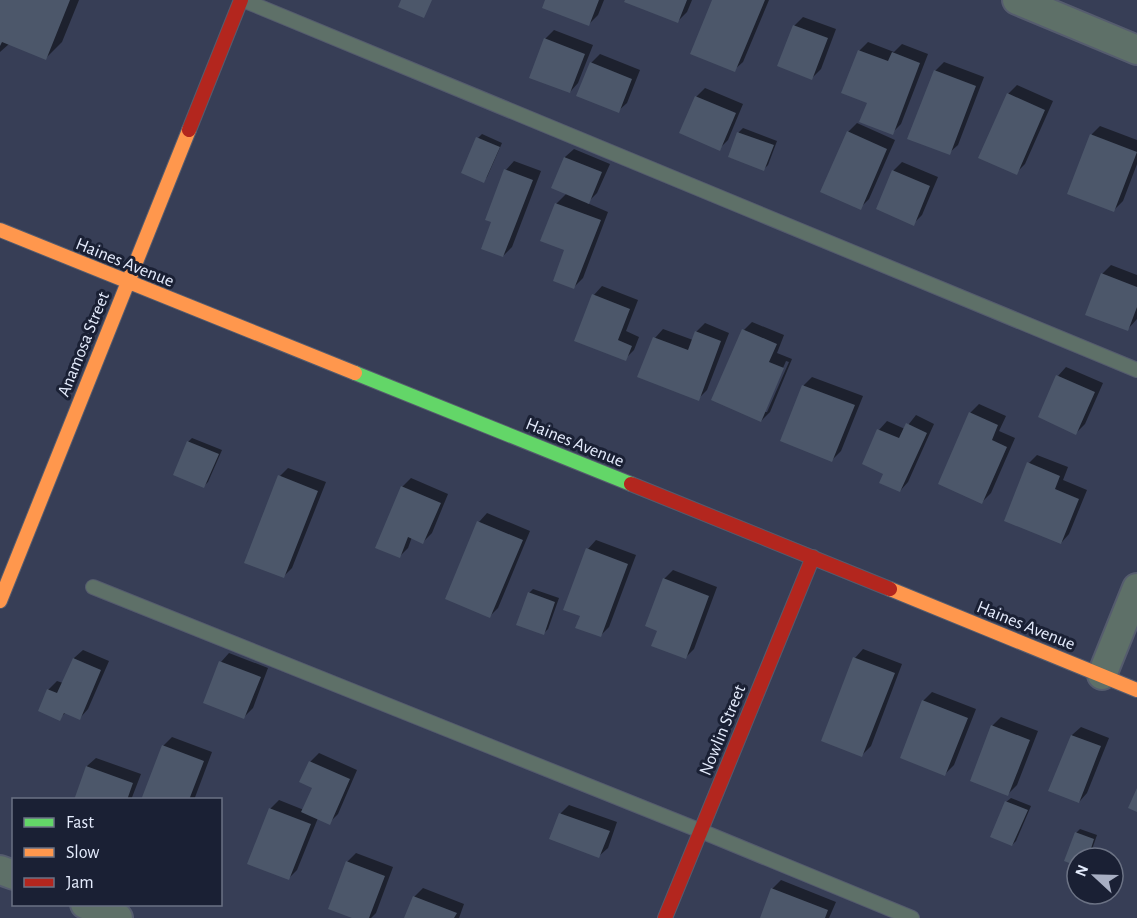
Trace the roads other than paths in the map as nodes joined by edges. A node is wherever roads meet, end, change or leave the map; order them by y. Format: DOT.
graph roads {
  1 [pos="242,0"];
  2 [pos="1017,0"];
  3 [pos="1137,50"];
  4 [pos="0,230"];
  5 [pos="127,282"];
  6 [pos="1137,370"];
  7 [pos="813,557"];
  8 [pos="93,587"];
  9 [pos="1137,588"];
  10 [pos="0,601"];
  11 [pos="1102,675"];
  12 [pos="1137,690"];
  13 [pos="701,831"];
  14 [pos="90,906"];
  15 [pos="118,918"];
  16 [pos="665,918"];
  17 [pos="912,918"];
  1 -- 5 [label="main road, Anamosa Street"];
  1 -- 6 [label="lane"];
  2 -- 3 [label="street"];
  4 -- 5 [label="main road, Haines Avenue"];
  5 -- 7 [label="main road, Haines Avenue"];
  5 -- 10 [label="main road, Anamosa Street"];
  7 -- 11 [label="main road, Haines Avenue"];
  7 -- 13 [label="main road, Nowlin Street"];
  8 -- 13 [label="lane"];
  9 -- 11 [label="street"];
  11 -- 12 [label="main road, Haines Avenue"];
  13 -- 16 [label="main road, Nowlin Street"];
  13 -- 17 [label="lane"];
  14 -- 15 [label="street"];
}
